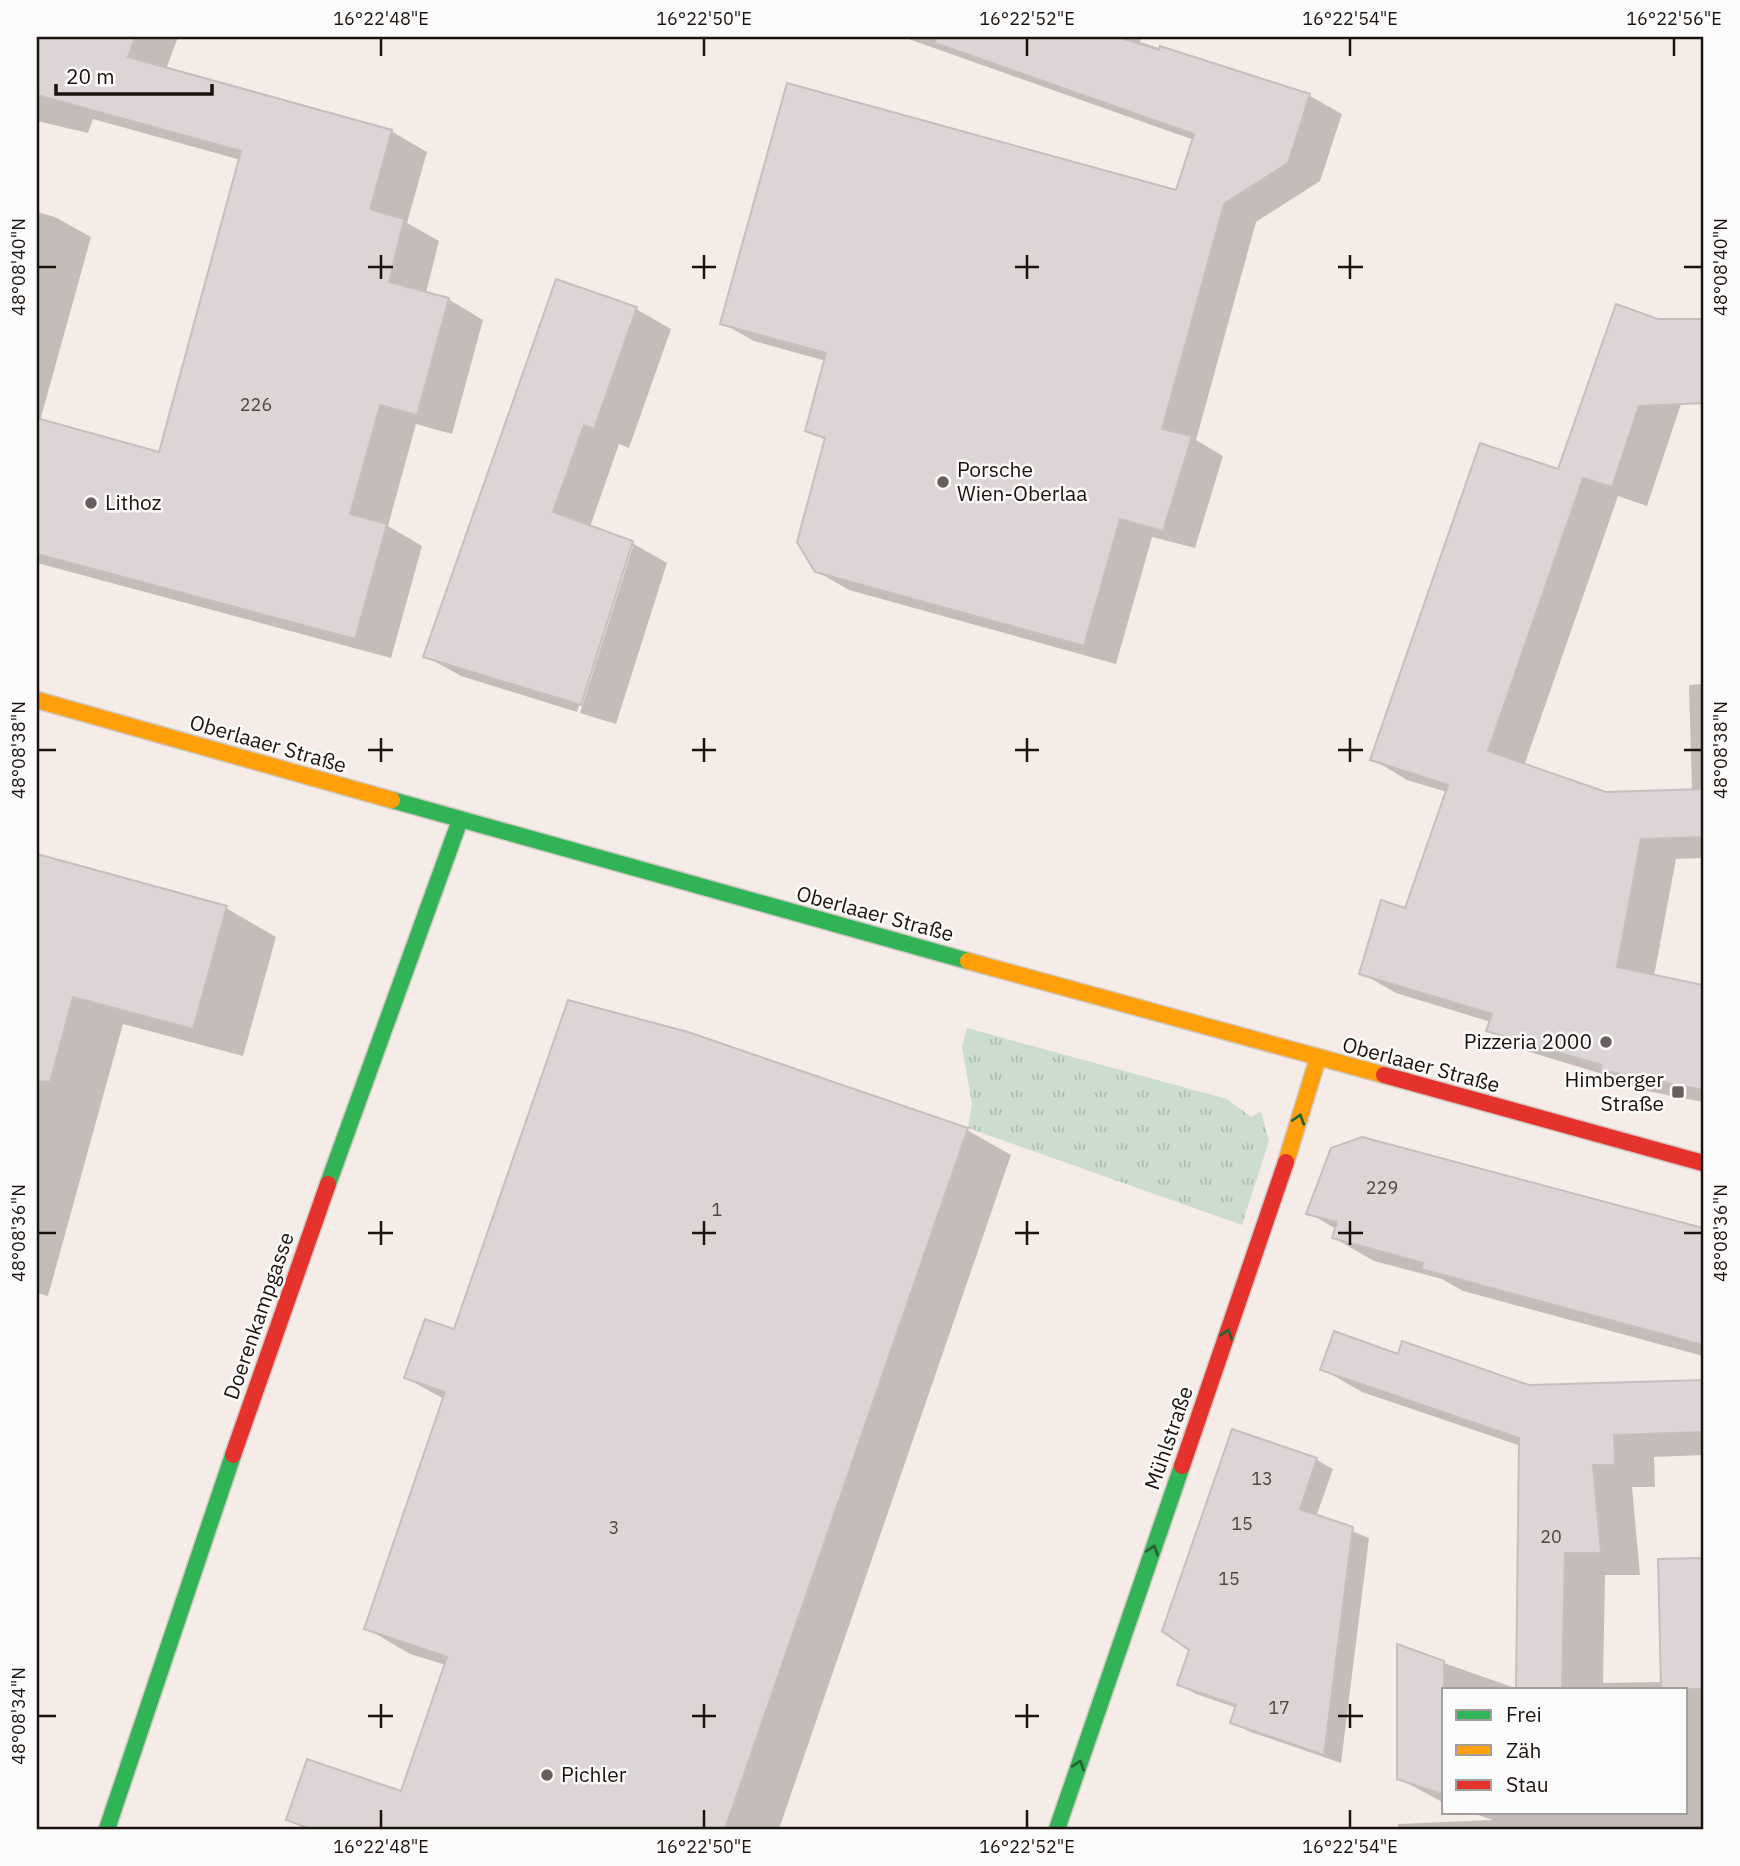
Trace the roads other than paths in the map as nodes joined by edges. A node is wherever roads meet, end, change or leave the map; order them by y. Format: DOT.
graph roads {
  1 [pos="37,700"];
  2 [pos="460,820"];
  3 [pos="1318,1058"];
  4 [pos="1703,1163"];
  5 [pos="107,1829"];
  6 [pos="1057,1829"];
  1 -- 2 [label="street, Oberlaaer Straße"];
  2 -- 3 [label="street, Oberlaaer Straße"];
  2 -- 5 [label="street, Doerenkampgasse"];
  3 -- 4 [label="street, Oberlaaer Straße"];
  6 -- 3 [label="street, Mühlstraße, one-way"];
}
